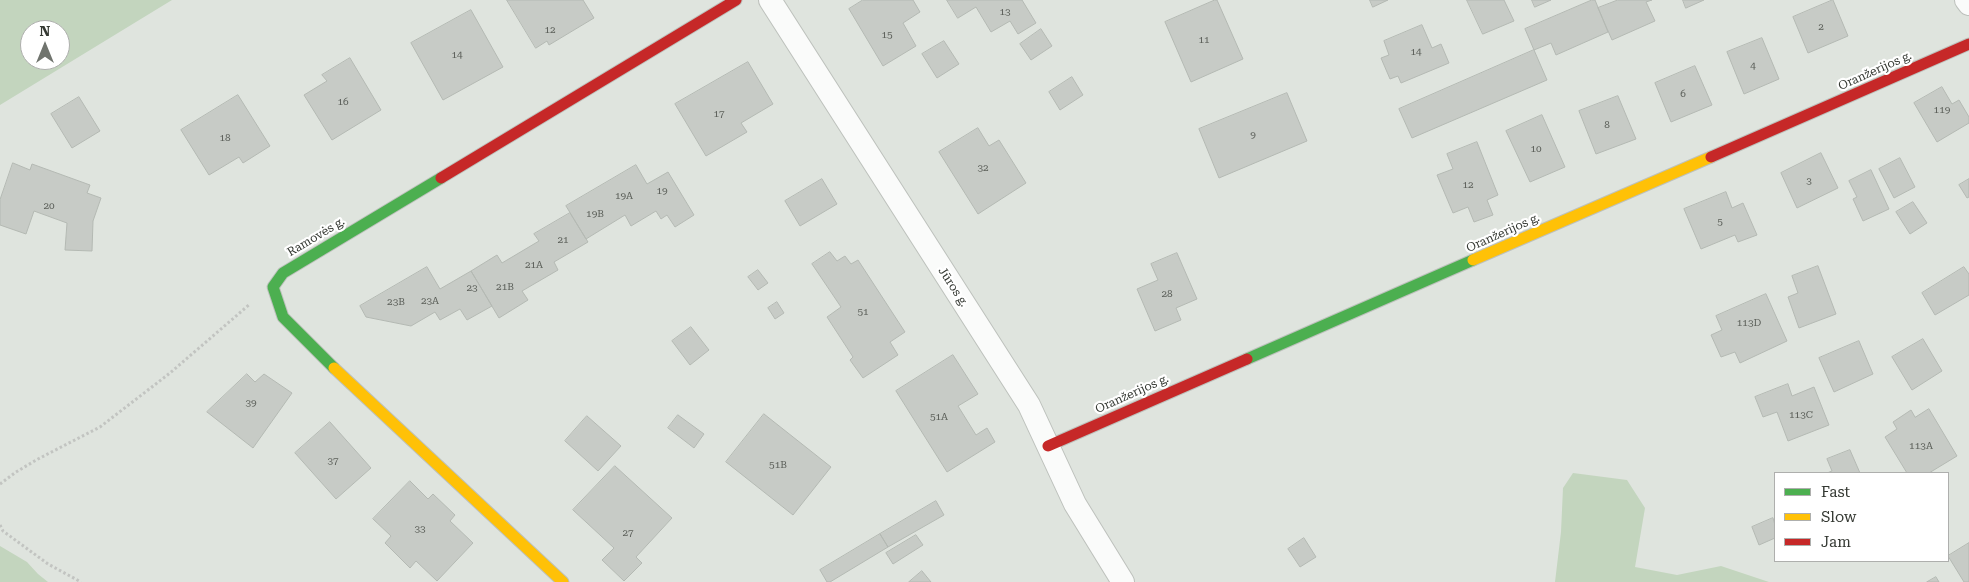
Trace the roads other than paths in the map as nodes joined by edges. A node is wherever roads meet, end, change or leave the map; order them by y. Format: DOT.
graph roads {
  1 [pos="736,0"];
  2 [pos="770,0"];
  3 [pos="1966,0"];
  4 [pos="1969,4"];
  5 [pos="1969,44"];
  6 [pos="1048,446"];
  7 [pos="563,582"];
  8 [pos="1123,582"];
  1 -- 7 [label="street, Ramovės g."];
  2 -- 6 [label="street, Jūros g."];
  3 -- 4 [label="street"];
  5 -- 6 [label="street, Oranžerijos g."];
  6 -- 8 [label="street, Jūros g."];
}
